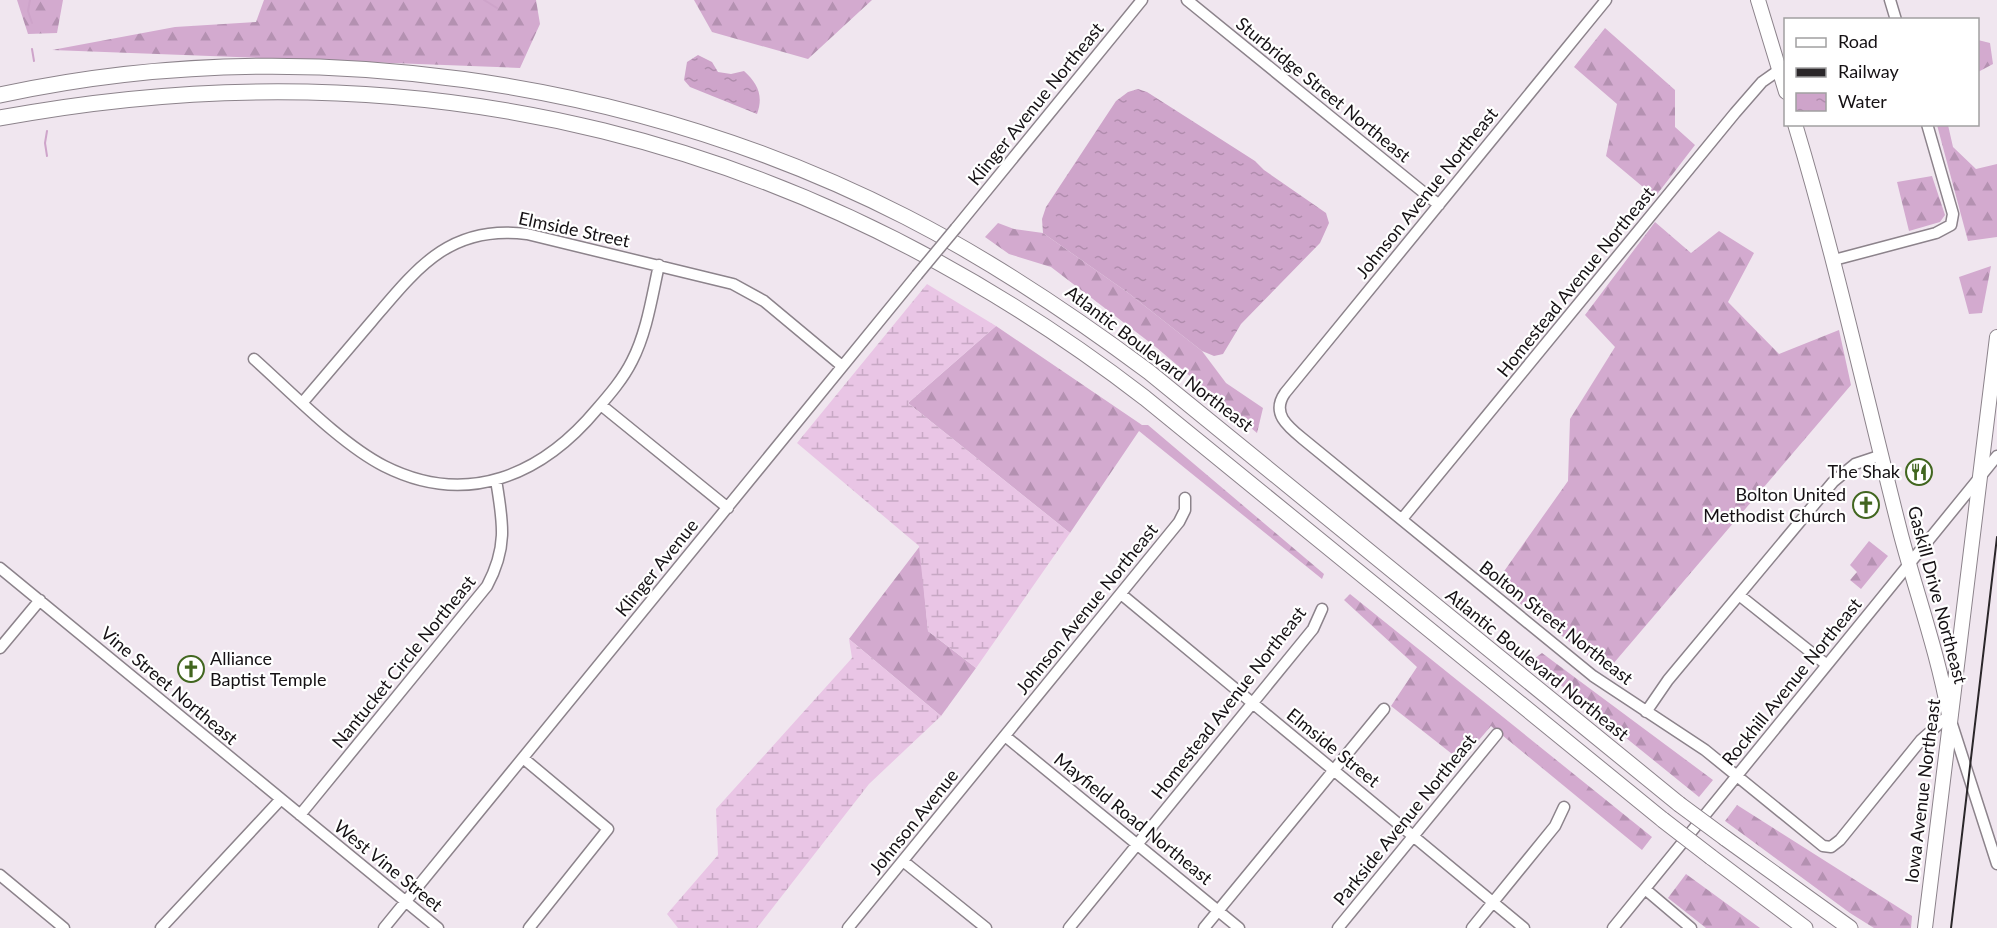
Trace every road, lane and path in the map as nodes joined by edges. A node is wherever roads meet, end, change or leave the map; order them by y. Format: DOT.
graph roads {
  1 [pos="1142,0"];
  2 [pos="1187,0"];
  3 [pos="1606,0"];
  4 [pos="1758,0"];
  5 [pos="1890,0"];
  6 [pos="1895,18"];
  7 [pos="1779,70"];
  8 [pos="1784,88"];
  9 [pos="0,95"];
  10 [pos="0,118"];
  11 [pos="1796,126"];
  12 [pos="1928,126"];
  13 [pos="1438,205"];
  14 [pos="956,228"];
  15 [pos="1834,260"];
  16 [pos="659,265"];
  17 [pos="1997,337"];
  18 [pos="254,359"];
  19 [pos="842,366"];
  20 [pos="303,402"];
  21 [pos="601,405"];
  22 [pos="1278,409"];
  23 [pos="1882,455"];
  24 [pos="1997,456"];
  25 [pos="1978,479"];
  26 [pos="496,480"];
  27 [pos="1185,498"];
  28 [pos="728,508"];
  29 [pos="1402,519"];
  30 [pos="1909,564"];
  31 [pos="0,568"];
  32 [pos="1121,594"];
  33 [pos="1740,595"];
  34 [pos="40,600"];
  35 [pos="1322,609"];
  36 [pos="0,648"];
  37 [pos="1827,665"];
  38 [pos="1253,704"];
  39 [pos="1384,709"];
  40 [pos="1646,712"];
  41 [pos="1949,715"];
  42 [pos="1497,734"];
  43 [pos="1005,736"];
  44 [pos="523,758"];
  45 [pos="1333,770"];
  46 [pos="1737,776"];
  47 [pos="280,799"];
  48 [pos="1564,807"];
  49 [pos="300,815"];
  50 [pos="318,830"];
  51 [pos="1413,836"];
  52 [pos="1137,844"];
  53 [pos="903,861"];
  54 [pos="1997,864"];
  55 [pos="0,875"];
  56 [pos="1645,889"];
  57 [pos="406,902"];
  58 [pos="1493,902"];
  59 [pos="1218,911"];
  60 [pos="64,928"];
  61 [pos="161,928"];
  62 [pos="384,928"];
  63 [pos="438,928"];
  64 [pos="529,928"];
  65 [pos="848,928"];
  66 [pos="986,928"];
  67 [pos="1069,928"];
  68 [pos="1203,928"];
  69 [pos="1239,928"];
  70 [pos="1338,928"];
  71 [pos="1472,928"];
  72 [pos="1524,928"];
  73 [pos="1613,928"];
  74 [pos="1691,928"];
  75 [pos="1805,928"];
  76 [pos="1850,928"];
  77 [pos="1924,928"];
  1 -- 14 [label="street, Klinger Avenue Northeast"];
  2 -- 13 [label="street, Sturbridge Street Northeast"];
  3 -- 13 [label="street, Johnson Avenue Northeast"];
  4 -- 7 [label="main road"];
  5 -- 6 [label="street"];
  7 -- 8 [label="main road"];
  7 -- 29 [label="street, Homestead Avenue Northeast"];
  9 -- 76 [label="highway, Atlantic Boulevard Northeast, bridge"];
  10 -- 75 [label="highway, bridge"];
  11 -- 15 [label="main road, Gaskill Drive Northeast"];
  12 -- 15 [label="street"];
  13 -- 22 [label="street, Johnson Avenue Northeast"];
  14 -- 19 [label="street, Klinger Avenue, bridge"];
  15 -- 23 [label="main road, Gaskill Drive Northeast"];
  16 -- 19 [label="street, Elmside Street"];
  16 -- 20 [label="street, Elmside Street"];
  16 -- 21 [label="street"];
  17 -- 25 [label="main road, Iowa Avenue Northeast"];
  18 -- 20 [label="street"];
  19 -- 28 [label="street, Klinger Avenue"];
  20 -- 26 [label="street"];
  21 -- 26 [label="street"];
  21 -- 28 [label="street"];
  22 -- 29 [label="street, Bolton Street Northeast"];
  23 -- 30 [label="main road, Gaskill Drive Northeast"];
  23 -- 33 [label="street"];
  24 -- 25 [label="street, Rockhill Avenue Northeast"];
  25 -- 30 [label="street, Rockhill Avenue Northeast"];
  25 -- 41 [label="main road, Iowa Avenue Northeast"];
  26 -- 49 [label="street, Nantucket Circle Northeast"];
  27 -- 32 [label="street, Johnson Avenue Northeast"];
  28 -- 44 [label="street, Klinger Avenue"];
  29 -- 40 [label="street, Bolton Street Northeast"];
  30 -- 37 [label="street, Rockhill Avenue Northeast"];
  30 -- 41 [label="main road, Gaskill Drive Northeast"];
  31 -- 34 [label="street, Vine Street Northeast"];
  32 -- 38 [label="street, Elmside Street"];
  32 -- 43 [label="street, Johnson Avenue Northeast"];
  33 -- 37 [label="street"];
  33 -- 40 [label="street"];
  34 -- 36 [label="street"];
  34 -- 47 [label="street, Vine Street Northeast"];
  35 -- 38 [label="street, Homestead Avenue Northeast"];
  37 -- 46 [label="street, Rockhill Avenue Northeast"];
  38 -- 45 [label="street, Elmside Street"];
  38 -- 52 [label="street, Homestead Avenue Northeast"];
  39 -- 45 [label="street"];
  40 -- 46 [label="street, Bolton Street Northeast"];
  41 -- 46 [label="street, Bolton Street Northeast"];
  41 -- 54 [label="street, Gaskill Drive Northeast"];
  41 -- 77 [label="main road, Iowa Avenue Northeast"];
  42 -- 51 [label="street, Parkside Avenue Northeast"];
  43 -- 52 [label="street, Mayfield Road Northeast"];
  43 -- 53 [label="street, Johnson Avenue"];
  44 -- 57 [label="street, Klinger Avenue"];
  44 -- 64 [label="street"];
  45 -- 51 [label="street, Elmside Street"];
  45 -- 59 [label="street"];
  46 -- 56 [label="street, Rockhill Avenue Northeast"];
  47 -- 49 [label="street, Vine Street Northeast"];
  47 -- 61 [label="street"];
  48 -- 58 [label="street"];
  49 -- 50 [label="street, Vine Street Northeast"];
  50 -- 57 [label="street, West Vine Street"];
  51 -- 58 [label="street, Elmside Street"];
  51 -- 70 [label="street, Parkside Avenue Northeast"];
  52 -- 59 [label="street, Mayfield Road Northeast"];
  52 -- 67 [label="street, Homestead Avenue Northeast"];
  53 -- 65 [label="street, Johnson Avenue"];
  53 -- 66 [label="street"];
  55 -- 60 [label="street"];
  56 -- 73 [label="street, Rockhill Avenue Northeast"];
  56 -- 74 [label="street"];
  57 -- 62 [label="street, Klinger Avenue"];
  57 -- 63 [label="street, West Vine Street"];
  58 -- 71 [label="street"];
  58 -- 72 [label="street, Elmside Street"];
  59 -- 68 [label="street"];
  59 -- 69 [label="street, Mayfield Road Northeast"];
}
